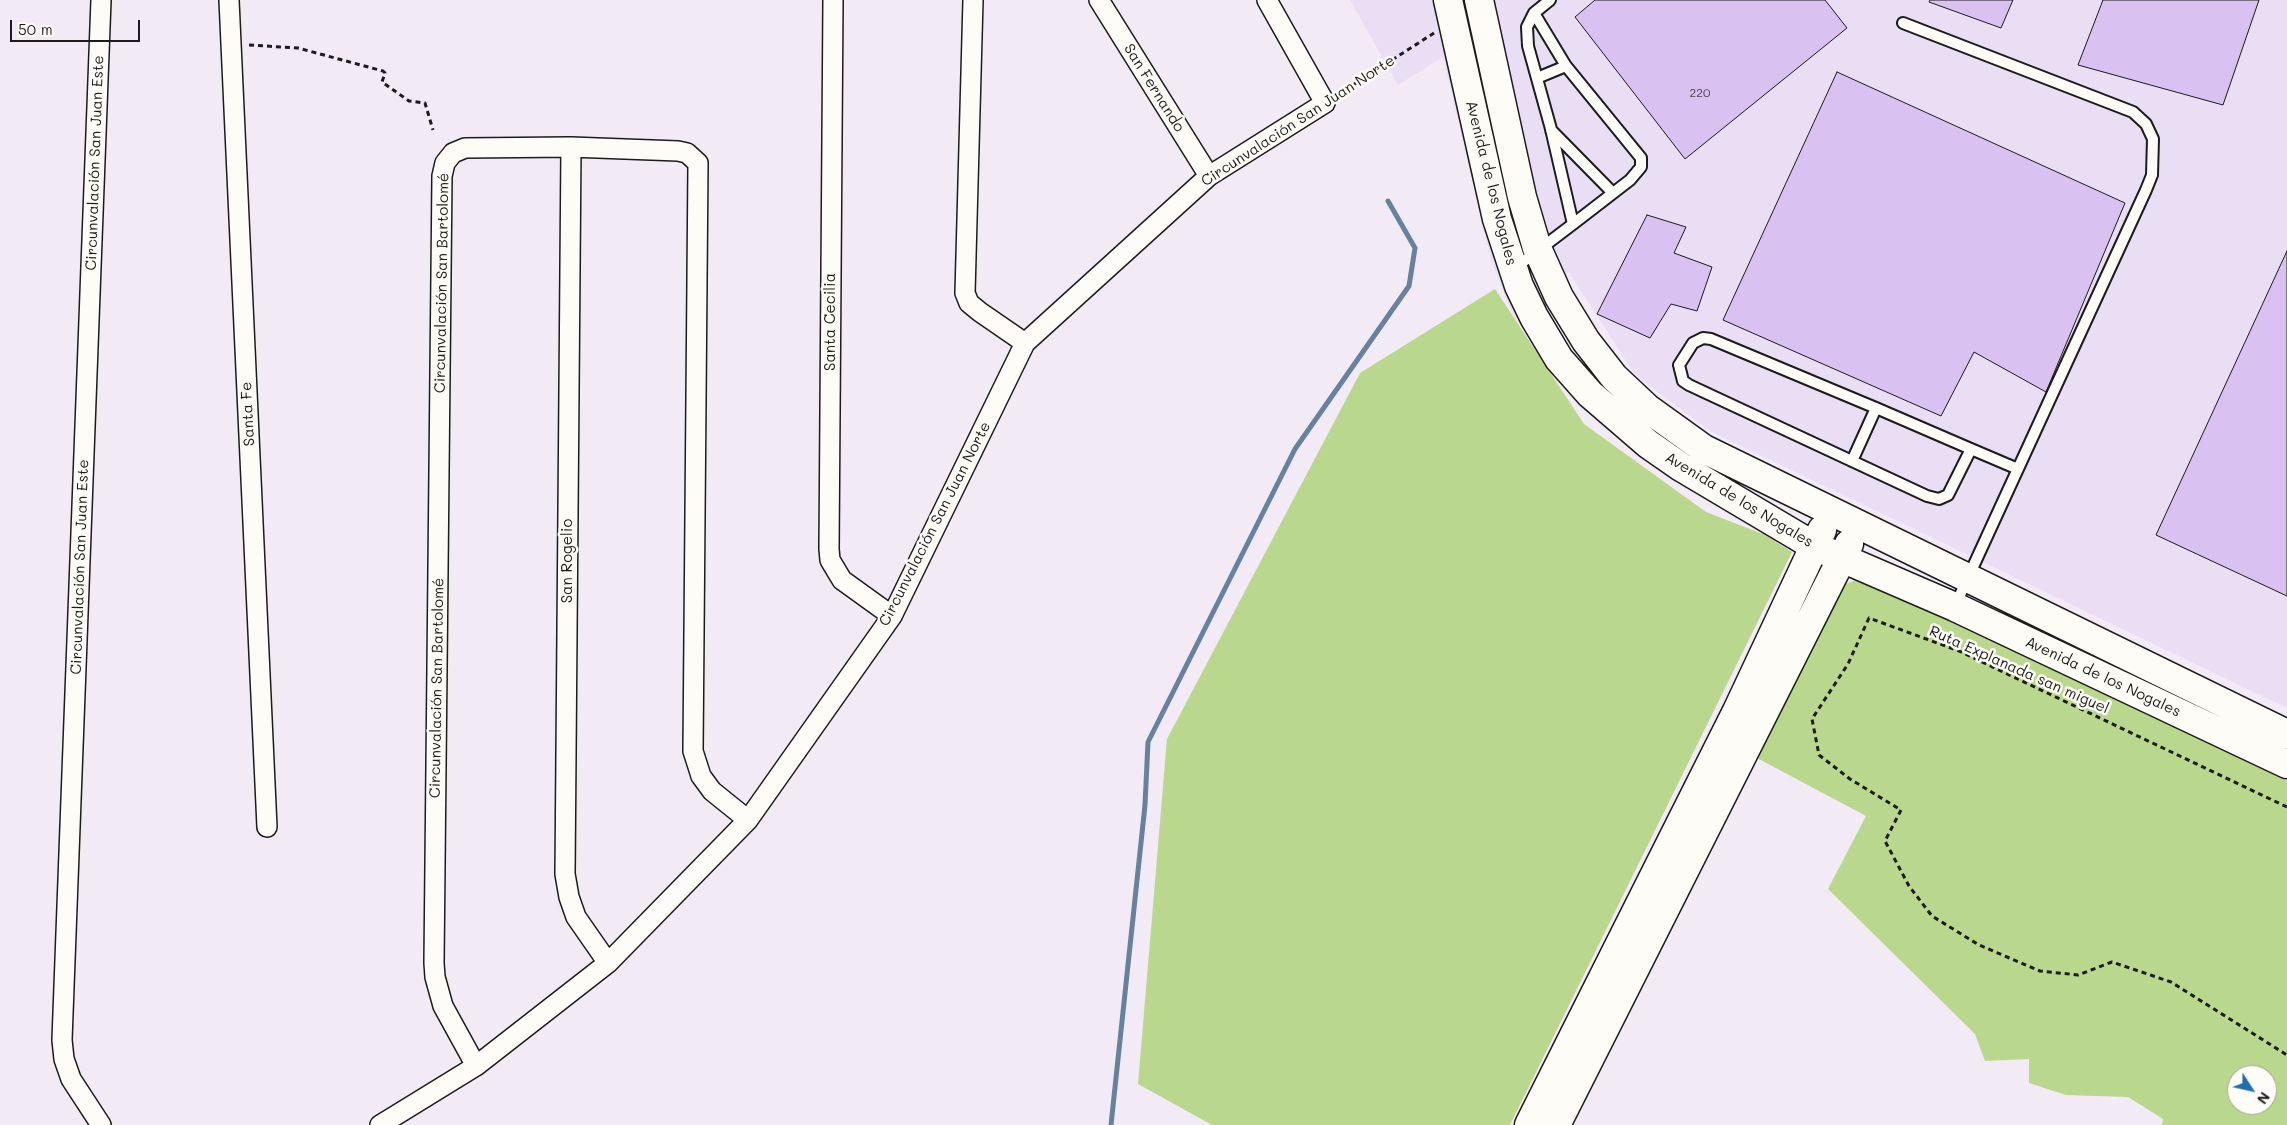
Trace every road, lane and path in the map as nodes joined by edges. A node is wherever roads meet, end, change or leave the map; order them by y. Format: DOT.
graph roads {
  1 [pos="101,0"];
  2 [pos="229,0"];
  3 [pos="833,0"];
  4 [pos="973,0"];
  5 [pos="1099,0"];
  6 [pos="1267,0"];
  7 [pos="1479,0"];
  8 [pos="1550,0"];
  9 [pos="1451,10"];
  10 [pos="1534,13"];
  11 [pos="1903,22"];
  12 [pos="231,44"];
  13 [pos="1566,66"];
  14 [pos="1537,78"];
  15 [pos="1326,103"];
  16 [pos="1551,129"];
  17 [pos="433,130"];
  18 [pos="571,147"];
  19 [pos="1209,176"];
  20 [pos="1613,193"];
  21 [pos="1572,224"];
  22 [pos="1538,248"];
  23 [pos="1513,269"];
  24 [pos="1025,343"];
  25 [pos="1876,408"];
  26 [pos="1971,449"];
  27 [pos="1852,461"];
  28 [pos="2018,469"];
  29 [pos="1831,510"];
  30 [pos="1858,524"];
  31 [pos="1814,546"];
  32 [pos="1842,559"];
  33 [pos="1968,580"];
  34 [pos="1954,607"];
  35 [pos="892,616"];
  36 [pos="1748,716"];
  37 [pos="2287,734"];
  38 [pos="2287,764"];
  39 [pos="2287,808"];
  40 [pos="748,820"];
  41 [pos="267,828"];
  42 [pos="608,963"];
  43 [pos="2287,1055"];
  44 [pos="476,1066"];
  45 [pos="101,1125"];
  46 [pos="380,1125"];
  47 [pos="1529,1125"];
  48 [pos="1556,1125"];
  1 -- 45 [label="street, Circunvalación San Juan Este"];
  2 -- 12 [label="street, Santa Fe"];
  3 -- 35 [label="street, Santa Cecilia"];
  4 -- 24 [label="street"];
  5 -- 19 [label="street, San Fernando"];
  6 -- 15 [label="street"];
  7 -- 22 [label="main road, Avenida de los Nogales"];
  8 -- 10 [label="lane"];
  9 -- 15 [label="path, Circunvalación San Juan Norte"];
  9 -- 23 [label="main road, Avenida de los Nogales"];
  10 -- 13 [label="lane"];
  10 -- 14 [label="lane"];
  11 -- 28 [label="lane"];
  12 -- 17 [label="path"];
  12 -- 41 [label="street, Santa Fe"];
  13 -- 14 [label="lane"];
  13 -- 20 [label="lane"];
  14 -- 16 [label="lane"];
  15 -- 19 [label="street, Circunvalación San Juan Norte"];
  16 -- 20 [label="lane"];
  16 -- 21 [label="lane"];
  18 -- 40 [label="street, Circunvalación San Bartolomé"];
  18 -- 42 [label="street, San Rogelio"];
  18 -- 44 [label="street, Circunvalación San Bartolomé"];
  19 -- 24 [label="street, Circunvalación San Juan Norte"];
  20 -- 21 [label="lane"];
  21 -- 22 [label="lane"];
  22 -- 23 [label="lane"];
  22 -- 29 [label="main road, Avenida de los Nogales"];
  23 -- 31 [label="main road, Avenida de los Nogales"];
  24 -- 35 [label="street, Circunvalación San Juan Norte"];
  25 -- 26 [label="lane"];
  25 -- 27 [label="lane"];
  25 -- 27 [label="lane"];
  26 -- 27 [label="lane"];
  26 -- 28 [label="lane"];
  28 -- 33 [label="lane"];
  29 -- 30 [label="main road, Avenida de los Nogales"];
  29 -- 31 [label="main road"];
  30 -- 32 [label="main road"];
  30 -- 33 [label="main road, Avenida de los Nogales"];
  31 -- 32 [label="main road, Avenida de los Nogales"];
  31 -- 36 [label="main road"];
  32 -- 34 [label="main road, Avenida de los Nogales"];
  32 -- 36 [label="main road"];
  33 -- 34 [label="lane"];
  33 -- 37 [label="main road, Avenida de los Nogales"];
  34 -- 38 [label="main road, Avenida de los Nogales"];
  35 -- 40 [label="street, Circunvalación San Juan Norte"];
  36 -- 47 [label="main road"];
  36 -- 48 [label="main road"];
  39 -- 43 [label="path, Ruta Explanada san miguel"];
  40 -- 42 [label="street, Circunvalación San Juan Norte"];
  42 -- 44 [label="street, Circunvalación San Juan Norte"];
  44 -- 46 [label="street, Circunvalación San Juan Norte"];
}
